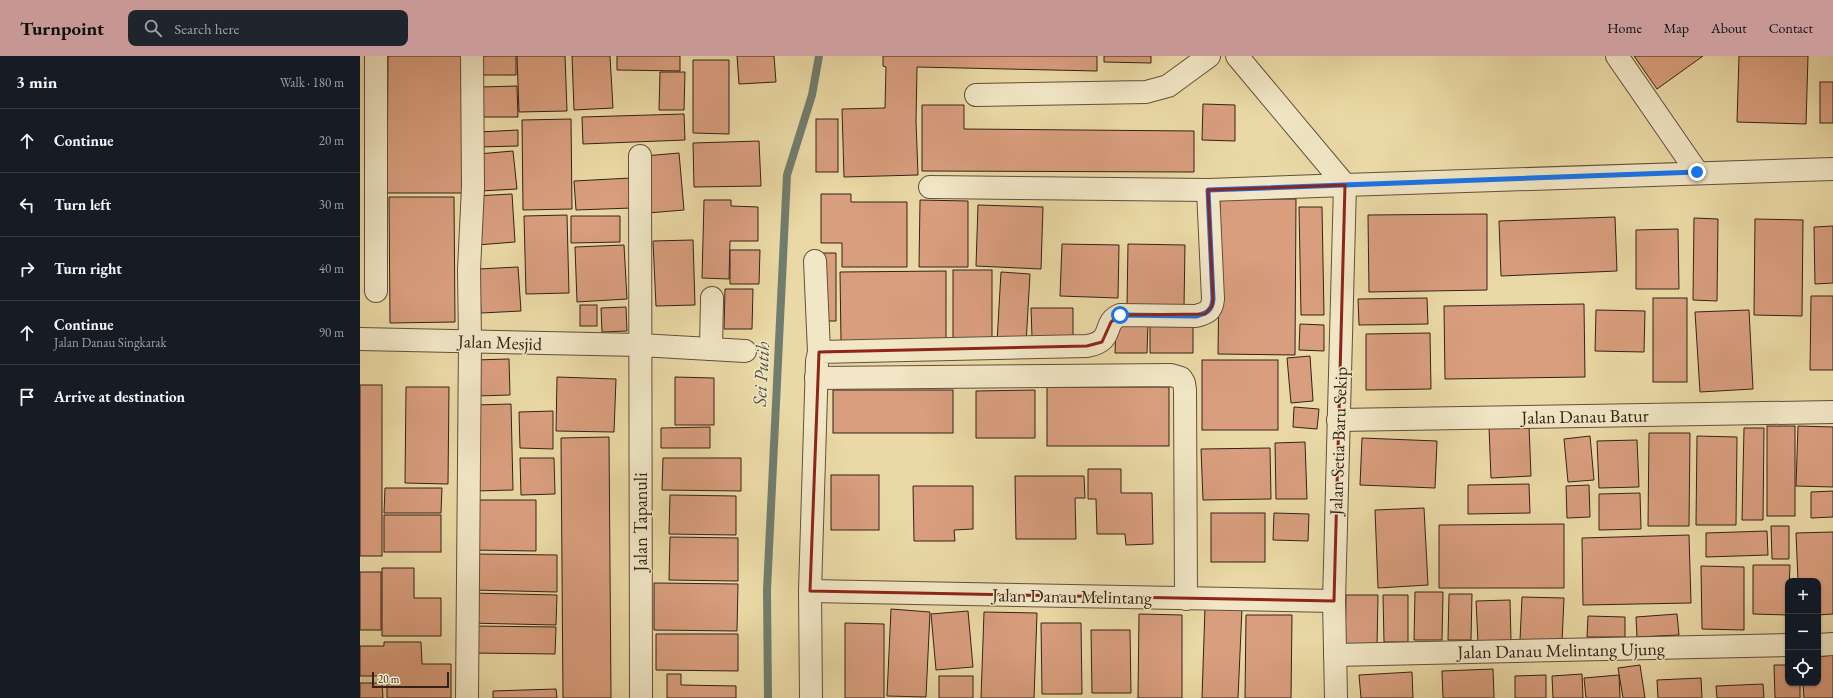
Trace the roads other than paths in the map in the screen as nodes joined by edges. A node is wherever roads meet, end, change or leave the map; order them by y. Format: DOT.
graph roads {
  1 [pos="376,56"];
  2 [pos="472,56"];
  3 [pos="1209,56"];
  4 [pos="1237,56"];
  5 [pos="1617,56"];
  6 [pos="976,95"];
  7 [pos="640,156"];
  8 [pos="1833,169"];
  9 [pos="1697,172"];
  10 [pos="1345,184"];
  11 [pos="930,187"];
  12 [pos="1208,190"];
  13 [pos="815,261"];
  14 [pos="376,291"];
  15 [pos="712,298"];
  16 [pos="360,339"];
  17 [pos="470,341"];
  18 [pos="640,345"];
  19 [pos="711,348"];
  20 [pos="745,351"];
  21 [pos="819,352"];
  22 [pos="816,378"];
  23 [pos="1833,412"];
  24 [pos="1338,420"];
  25 [pos="810,592"];
  26 [pos="1186,599"];
  27 [pos="1334,601"];
  28 [pos="1833,644"];
  29 [pos="1785,645"];
  30 [pos="1821,645"];
  31 [pos="1335,655"];
  32 [pos="467,698"];
  33 [pos="641,698"];
  34 [pos="811,698"];
  35 [pos="1336,698"];
  1 -- 14 [label="street"];
  2 -- 17 [label="street"];
  3 -- 6 [label="street"];
  4 -- 10 [label="street"];
  5 -- 9 [label="street"];
  7 -- 18 [label="street, Jalan Tapanuli"];
  8 -- 9 [label="street"];
  9 -- 10 [label="street"];
  10 -- 12 [label="street"];
  10 -- 24 [label="street, Jalan Setia Baru Sekip"];
  11 -- 12 [label="street"];
  12 -- 21 [label="street"];
  13 -- 21 [label="street"];
  15 -- 19 [label="street"];
  16 -- 17 [label="street, Jalan Mesjid"];
  17 -- 18 [label="street, Jalan Mesjid"];
  17 -- 32 [label="street"];
  18 -- 19 [label="street, Jalan Mesjid"];
  18 -- 33 [label="street, Jalan Tapanuli"];
  19 -- 20 [label="street, Jalan Mesjid"];
  21 -- 22 [label="street"];
  22 -- 25 [label="street"];
  22 -- 26 [label="street"];
  23 -- 24 [label="street, Jalan Danau Batur"];
  24 -- 27 [label="street, Jalan Setia Baru Sekip"];
  25 -- 26 [label="street, Jalan Danau Melintang"];
  25 -- 34 [label="street"];
  26 -- 27 [label="street, Jalan Danau Melintang"];
  27 -- 31 [label="street, Jalan Setia Baru Sekip"];
  28 -- 30 [label="street"];
  29 -- 31 [label="street, Jalan Danau Melintang Ujung"];
  31 -- 35 [label="street, Jalan Setia Baru Sekip"];
}
